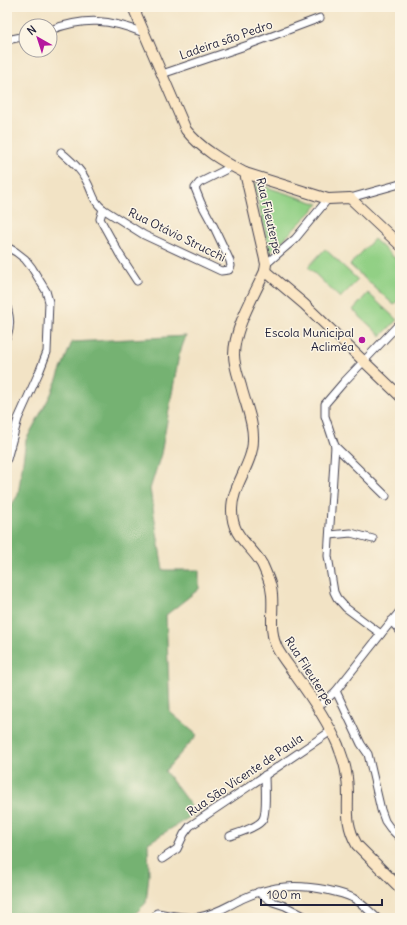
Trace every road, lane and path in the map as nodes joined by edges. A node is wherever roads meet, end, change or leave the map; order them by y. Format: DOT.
graph roads {
  1 [pos="133,7"];
  2 [pos="320,18"];
  3 [pos="58,28"];
  4 [pos="144,33"];
  5 [pos="18,38"];
  6 [pos="7,40"];
  7 [pos="162,74"];
  8 [pos="61,152"];
  9 [pos="233,166"];
  10 [pos="245,173"];
  11 [pos="400,184"];
  12 [pos="350,198"];
  13 [pos="328,199"];
  14 [pos="103,209"];
  15 [pos="400,245"];
  16 [pos="7,247"];
  17 [pos="266,268"];
  18 [pos="137,281"];
  19 [pos="7,307"];
  20 [pos="400,323"];
  21 [pos="7,336"];
  22 [pos="364,361"];
  23 [pos="400,396"];
  24 [pos="335,446"];
  25 [pos="7,459"];
  26 [pos="386,496"];
  27 [pos="330,535"];
  28 [pos="373,539"];
  29 [pos="400,611"];
  30 [pos="391,621"];
  31 [pos="400,630"];
  32 [pos="381,634"];
  33 [pos="336,691"];
  34 [pos="318,707"];
  35 [pos="331,731"];
  36 [pos="265,775"];
  37 [pos="230,836"];
  38 [pos="400,838"];
  39 [pos="162,859"];
  40 [pos="400,888"];
  41 [pos="258,892"];
  42 [pos="157,913"];
  43 [pos="308,918"];
  44 [pos="377,918"];
  1 -- 4 [label="main road, Rua Fileuterpe"];
  2 -- 7 [label="street, Ladeira são Pedro"];
  3 -- 4 [label="street"];
  4 -- 7 [label="main road, Rua Fileuterpe"];
  5 -- 6 [label="street"];
  7 -- 9 [label="main road, Rua Fileuterpe"];
  8 -- 14 [label="street, Rua Otávio Strucchi"];
  9 -- 10 [label="main road, Rua Fileuterpe"];
  9 -- 14 [label="street, Rua Otávio Strucchi"];
  10 -- 13 [label="main road"];
  10 -- 17 [label="main road, Rua Fileuterpe"];
  11 -- 12 [label="street"];
  12 -- 13 [label="main road"];
  12 -- 15 [label="main road"];
  13 -- 17 [label="street"];
  14 -- 18 [label="street"];
  16 -- 25 [label="street"];
  17 -- 22 [label="main road"];
  17 -- 34 [label="main road, Rua Fileuterpe"];
  19 -- 21 [label="street"];
  20 -- 22 [label="street"];
  22 -- 23 [label="main road"];
  22 -- 24 [label="street"];
  24 -- 26 [label="street"];
  24 -- 27 [label="street"];
  27 -- 28 [label="street"];
  27 -- 32 [label="street"];
  29 -- 30 [label="street"];
  30 -- 31 [label="street"];
  30 -- 32 [label="street"];
  32 -- 33 [label="street"];
  33 -- 34 [label="street"];
  33 -- 38 [label="street"];
  34 -- 35 [label="main road, Rua Fileuterpe"];
  35 -- 36 [label="street, Rua São Vicente de Paula"];
  35 -- 40 [label="main road, Rua Fileuterpe"];
  36 -- 37 [label="street"];
  36 -- 39 [label="street, Rua São Vicente de Paula"];
  41 -- 42 [label="street"];
  41 -- 43 [label="street"];
  41 -- 44 [label="street"];
}
